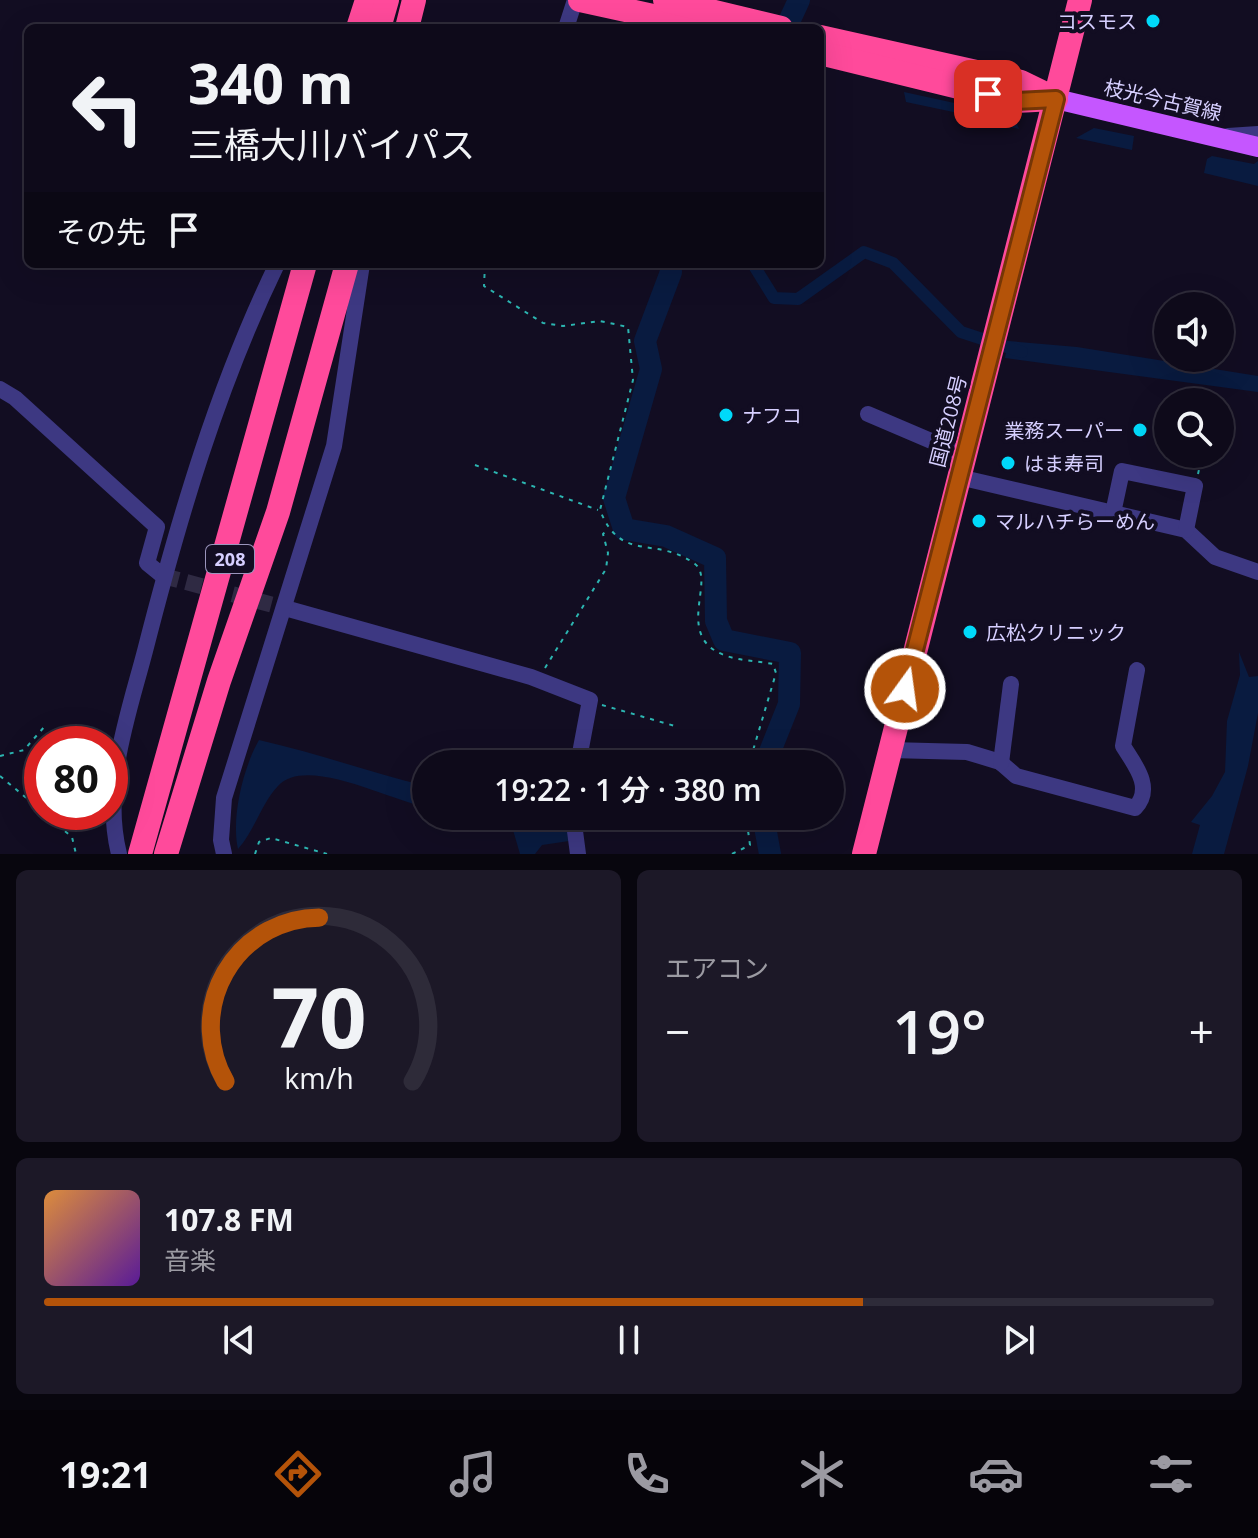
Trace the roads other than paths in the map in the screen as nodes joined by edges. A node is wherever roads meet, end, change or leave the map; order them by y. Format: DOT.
graph roads {
  1 [pos="367,0"];
  2 [pos="379,0"];
  3 [pos="387,0"];
  4 [pos="414,0"];
  5 [pos="578,0"];
  6 [pos="665,0"];
  7 [pos="1080,0"];
  8 [pos="359,24"];
  9 [pos="373,24"];
  10 [pos="380,24"];
  11 [pos="408,24"];
  12 [pos="568,24"];
  13 [pos="689,24"];
  14 [pos="766,24"];
  15 [pos="824,38"];
  16 [pos="824,54"];
  17 [pos="1056,99"];
  18 [pos="1258,134"];
  19 [pos="1215,137"];
  20 [pos="1258,147"];
  21 [pos="275,268"];
  22 [pos="289,268"];
  23 [pos="307,268"];
  24 [pos="307,268"];
  25 [pos="346,268"];
  26 [pos="361,268"];
  27 [pos="0,389"];
  28 [pos="868,414"];
  29 [pos="962,466"];
  30 [pos="1113,513"];
  31 [pos="1186,530"];
  32 [pos="1258,572"];
  33 [pos="163,576"];
  34 [pos="285,608"];
  35 [pos="1137,670"];
  36 [pos="1011,684"];
  37 [pos="581,750"];
  38 [pos="890,750"];
  39 [pos="1001,763"];
  40 [pos="150,821"];
  41 [pos="575,830"];
  42 [pos="119,854"];
  43 [pos="140,854"];
  44 [pos="148,854"];
  45 [pos="166,854"];
  46 [pos="224,854"];
  47 [pos="578,854"];
  48 [pos="864,854"];
  1 -- 8 [label="highway"];
  2 -- 9 [label="highway"];
  3 -- 10 [label="highway"];
  4 -- 11 [label="highway"];
  5 -- 12 [label="street"];
  5 -- 13 [label="highway"];
  6 -- 14 [label="highway"];
  7 -- 17 [label="highway, 国道208号"];
  15 -- 17 [label="highway"];
  16 -- 17 [label="highway"];
  17 -- 19 [label="main road, 枝光今古賀線"];
  17 -- 29 [label="highway, 国道208号"];
  18 -- 19 [label="street"];
  19 -- 20 [label="main road, 枝光今古賀線"];
  21 -- 33 [label="street"];
  22 -- 40 [label="highway"];
  23 -- 40 [label="highway, 208"];
  24 -- 44 [label="highway, 208"];
  25 -- 45 [label="highway"];
  26 -- 34 [label="street"];
  27 -- 33 [label="street"];
  28 -- 29 [label="street"];
  29 -- 30 [label="street"];
  29 -- 38 [label="highway, 国道208号"];
  30 -- 31 [label="street"];
  30 -- 31 [label="street"];
  31 -- 32 [label="street"];
  33 -- 42 [label="street"];
  34 -- 37 [label="street"];
  34 -- 46 [label="street"];
  35 -- 39 [label="street"];
  36 -- 39 [label="street"];
  38 -- 39 [label="street"];
  38 -- 48 [label="highway, 国道208号"];
  40 -- 43 [label="highway, 208"];
  41 -- 47 [label="street"];
}
